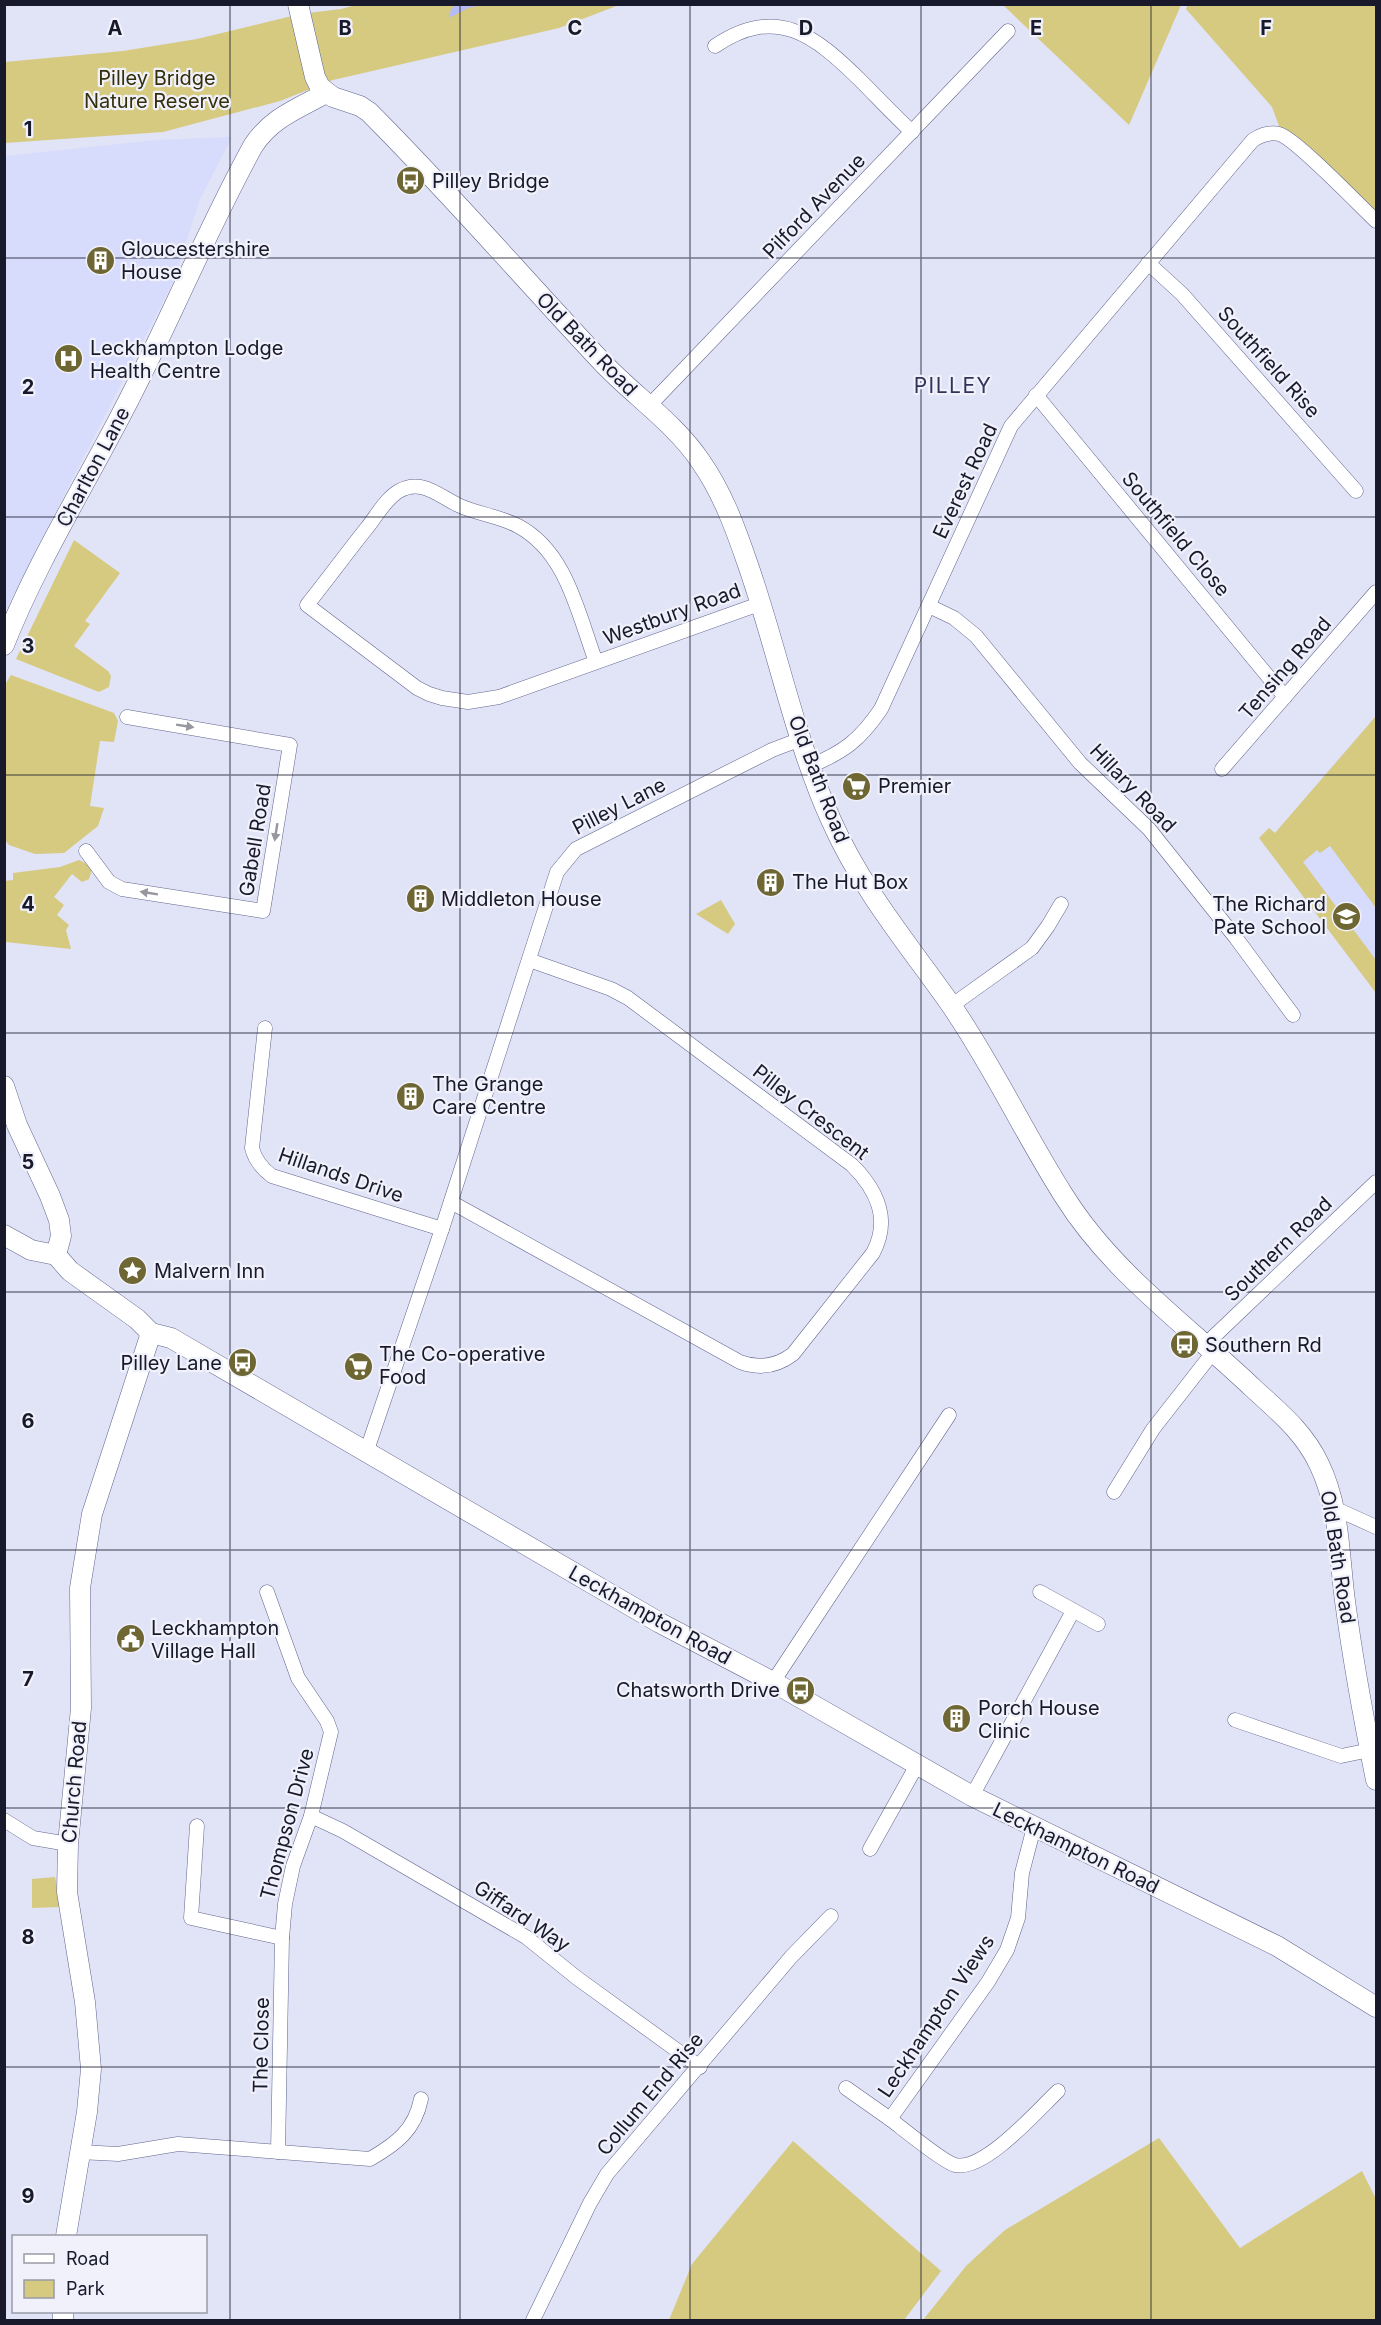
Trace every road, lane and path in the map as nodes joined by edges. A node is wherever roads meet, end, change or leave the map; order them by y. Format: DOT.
graph roads {
  1 [pos="298,4"];
  2 [pos="1008,31"];
  3 [pos="715,46"];
  4 [pos="326,93"];
  5 [pos="912,132"];
  6 [pos="1377,221"];
  7 [pos="1148,263"];
  8 [pos="1036,395"];
  9 [pos="648,407"];
  10 [pos="1356,491"];
  11 [pos="1377,592"];
  12 [pos="762,603"];
  13 [pos="929,606"];
  14 [pos="4,645"];
  15 [pos="596,662"];
  16 [pos="1285,697"];
  17 [pos="127,717"];
  18 [pos="801,739"];
  19 [pos="810,766"];
  20 [pos="1222,770"];
  21 [pos="86,850"];
  22 [pos="1061,903"];
  23 [pos="530,960"];
  24 [pos="951,1006"];
  25 [pos="1293,1015"];
  26 [pos="265,1029"];
  27 [pos="4,1086"];
  28 [pos="1377,1182"];
  29 [pos="451,1202"];
  30 [pos="442,1229"];
  31 [pos="4,1235"];
  32 [pos="56,1255"];
  33 [pos="151,1333"];
  34 [pos="1210,1347"];
  35 [pos="949,1414"];
  36 [pos="367,1450"];
  37 [pos="1114,1492"];
  38 [pos="1334,1508"];
  39 [pos="1377,1527"];
  40 [pos="267,1592"];
  41 [pos="1040,1592"];
  42 [pos="1073,1611"];
  43 [pos="1098,1624"];
  44 [pos="773,1682"];
  45 [pos="1235,1720"];
  46 [pos="1370,1750"];
  47 [pos="918,1765"];
  48 [pos="1377,1780"];
  49 [pos="972,1796"];
  50 [pos="312,1816"];
  51 [pos="4,1820"];
  52 [pos="197,1826"];
  53 [pos="1034,1827"];
  54 [pos="68,1844"];
  55 [pos="870,1849"];
  56 [pos="831,1916"];
  57 [pos="282,1938"];
  58 [pos="1377,2007"];
  59 [pos="700,2067"];
  60 [pos="846,2088"];
  61 [pos="1058,2091"];
  62 [pos="421,2099"];
  63 [pos="890,2119"];
  64 [pos="79,2152"];
  65 [pos="278,2152"];
  66 [pos="66,2235"];
  67 [pos="533,2320"];
  1 -- 4 [label="street"];
  2 -- 5 [label="street, Pilford Avenue"];
  3 -- 5 [label="street"];
  4 -- 9 [label="street, Old Bath Road"];
  4 -- 14 [label="street, Charlton Lane"];
  5 -- 9 [label="street, Pilford Avenue"];
  6 -- 7 [label="street, Everest Road"];
  7 -- 8 [label="street, Everest Road"];
  7 -- 10 [label="street, Southfield Rise"];
  8 -- 13 [label="street, Everest Road"];
  8 -- 16 [label="street, Southfield Close"];
  9 -- 12 [label="street, Old Bath Road"];
  11 -- 16 [label="street, Tensing Road"];
  12 -- 15 [label="street, Westbury Road"];
  12 -- 18 [label="street, Old Bath Road"];
  13 -- 19 [label="street, Everest Road"];
  13 -- 25 [label="street, Hillary Road"];
  15 -- 15 [label="street, Westbury Road"];
  16 -- 20 [label="street, Tensing Road"];
  17 -- 21 [label="street, Gabell Road, one-way"];
  18 -- 19 [label="street, Old Bath Road"];
  18 -- 23 [label="street, Pilley Lane"];
  19 -- 24 [label="street, Old Bath Road"];
  22 -- 24 [label="street"];
  23 -- 29 [label="street, Pilley Lane"];
  23 -- 29 [label="street, Pilley Crescent"];
  24 -- 34 [label="street, Old Bath Road"];
  26 -- 30 [label="street, Hillands Drive"];
  27 -- 32 [label="street"];
  28 -- 34 [label="street, Southern Road"];
  29 -- 30 [label="street, Pilley Lane"];
  30 -- 36 [label="street, Pilley Lane"];
  31 -- 32 [label="street"];
  32 -- 33 [label="street, Leckhampton Road"];
  33 -- 36 [label="street, Leckhampton Road"];
  33 -- 54 [label="street, Church Road"];
  34 -- 37 [label="street, Southern Road"];
  34 -- 38 [label="street, Old Bath Road"];
  35 -- 44 [label="street"];
  36 -- 44 [label="street, Leckhampton Road"];
  38 -- 39 [label="street"];
  38 -- 46 [label="street, Old Bath Road"];
  40 -- 50 [label="street, Thompson Drive"];
  41 -- 42 [label="street"];
  42 -- 43 [label="street"];
  42 -- 49 [label="street"];
  44 -- 47 [label="street, Leckhampton Road"];
  45 -- 46 [label="street"];
  46 -- 48 [label="street, Old Bath Road"];
  47 -- 49 [label="street, Leckhampton Road"];
  47 -- 55 [label="street"];
  49 -- 53 [label="street, Leckhampton Road"];
  50 -- 57 [label="street, Thompson Drive"];
  50 -- 59 [label="street, Giffard Way"];
  51 -- 54 [label="street"];
  52 -- 57 [label="street"];
  53 -- 58 [label="street, Leckhampton Road"];
  53 -- 63 [label="street, Leckhampton Views"];
  54 -- 64 [label="street, Church Road"];
  56 -- 59 [label="street, Collum End Rise"];
  57 -- 65 [label="street, The Close"];
  59 -- 67 [label="street, Collum End Rise"];
  60 -- 63 [label="street, Leckhampton Views"];
  61 -- 63 [label="street, Leckhampton Views"];
  62 -- 65 [label="street"];
  64 -- 65 [label="street"];
  64 -- 66 [label="street, Church Road"];
}
